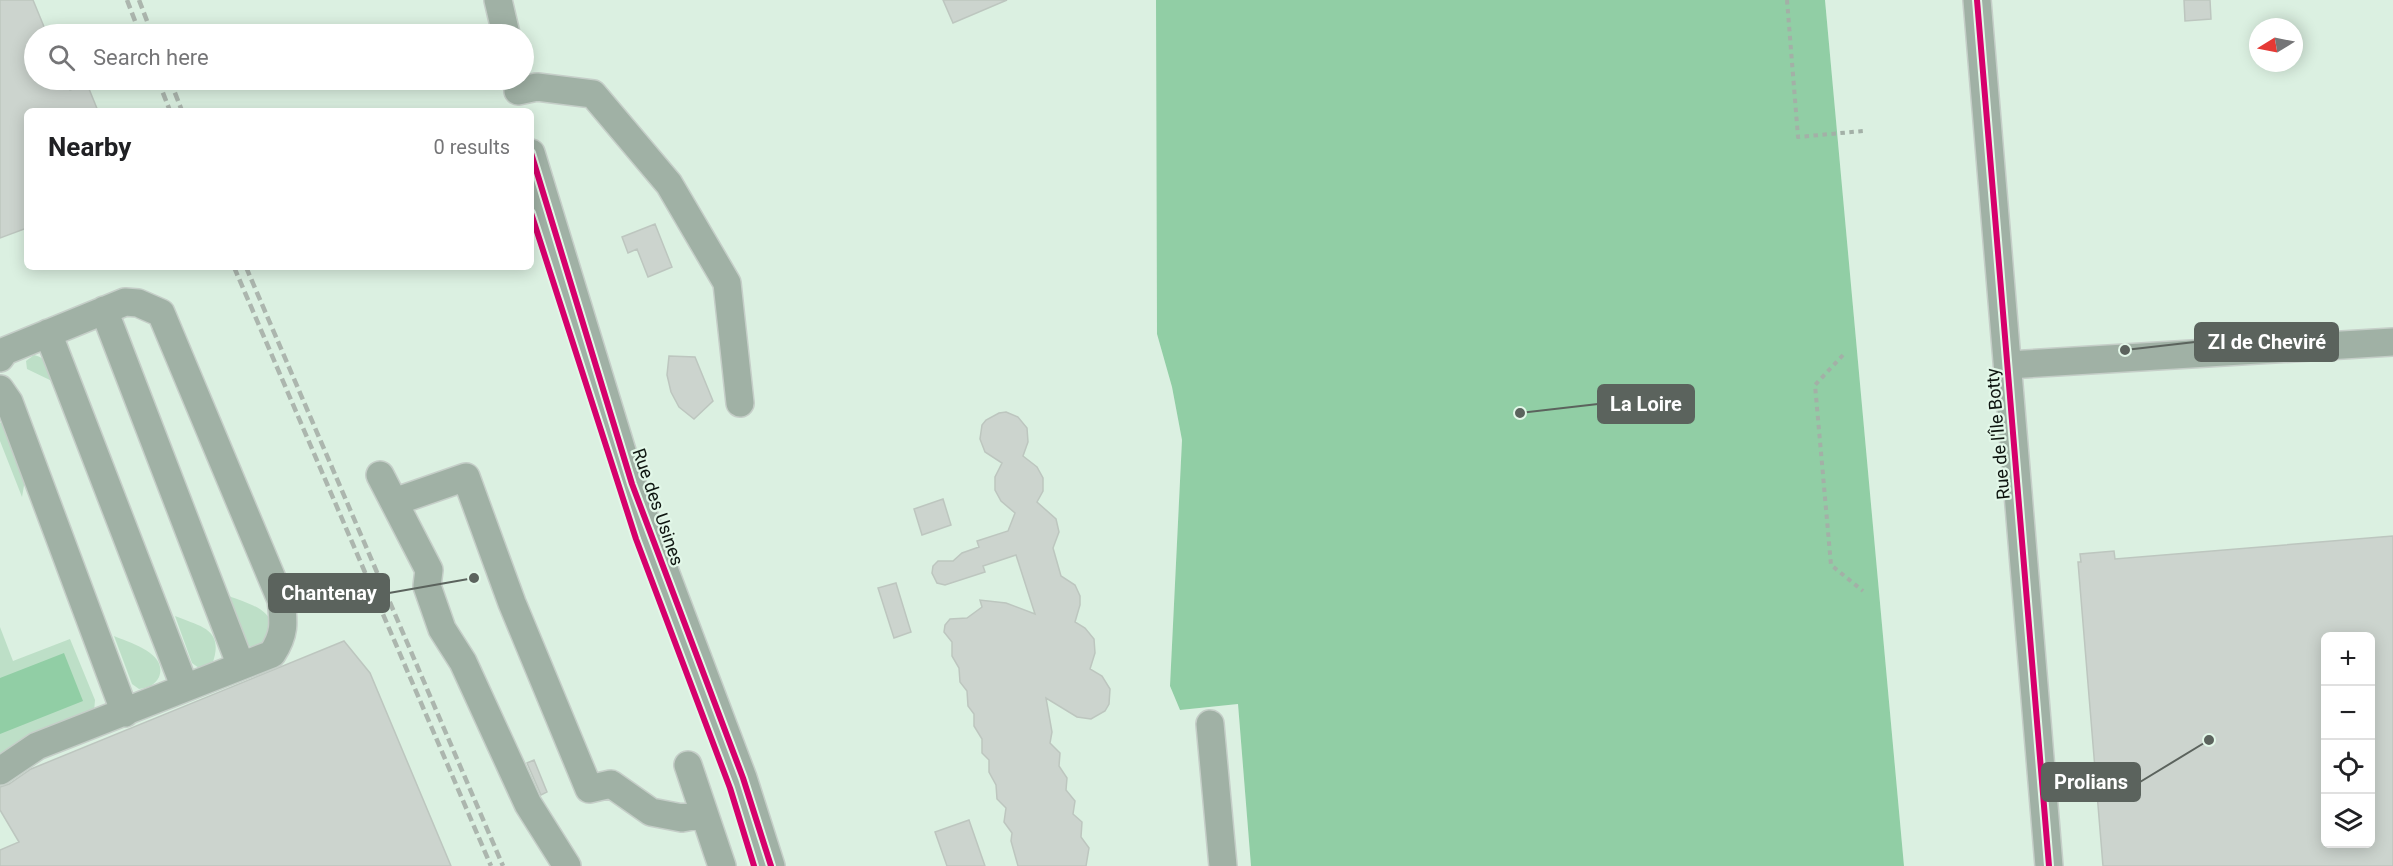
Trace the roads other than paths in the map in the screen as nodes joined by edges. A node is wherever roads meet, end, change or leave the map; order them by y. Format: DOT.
graph roads {
  1 [pos="498,0"];
  2 [pos="1977,0"];
  3 [pos="504,24"];
  4 [pos="534,88"];
  5 [pos="534,163"];
  6 [pos="104,310"];
  7 [pos="48,333"];
  8 [pos="2393,342"];
  9 [pos="0,358"];
  10 [pos="2008,365"];
  11 [pos="0,389"];
  12 [pos="740,403"];
  13 [pos="380,475"];
  14 [pos="394,502"];
  15 [pos="241,666"];
  16 [pos="185,688"];
  17 [pos="125,713"];
  18 [pos="1210,724"];
  19 [pos="688,765"];
  20 [pos="0,771"];
  21 [pos="704,814"];
  22 [pos="567,866"];
  23 [pos="722,866"];
  24 [pos="771,866"];
  25 [pos="1223,866"];
  26 [pos="2049,866"];
  1 -- 3 [label="street"];
  2 -- 10 [label="street, Rue de l'Île Botty"];
  4 -- 12 [label="street"];
  5 -- 24 [label="street, Rue des Usines"];
  6 -- 7 [label="street"];
  6 -- 15 [label="street"];
  6 -- 15 [label="street"];
  7 -- 9 [label="street"];
  7 -- 16 [label="street"];
  8 -- 10 [label="street"];
  10 -- 26 [label="street, Rue de l'Île Botty"];
  11 -- 17 [label="street"];
  13 -- 14 [label="street"];
  14 -- 21 [label="street"];
  14 -- 22 [label="street"];
  15 -- 16 [label="street"];
  16 -- 17 [label="street"];
  17 -- 20 [label="street"];
  18 -- 25 [label="street"];
  19 -- 21 [label="street"];
  21 -- 23 [label="street"];
}
